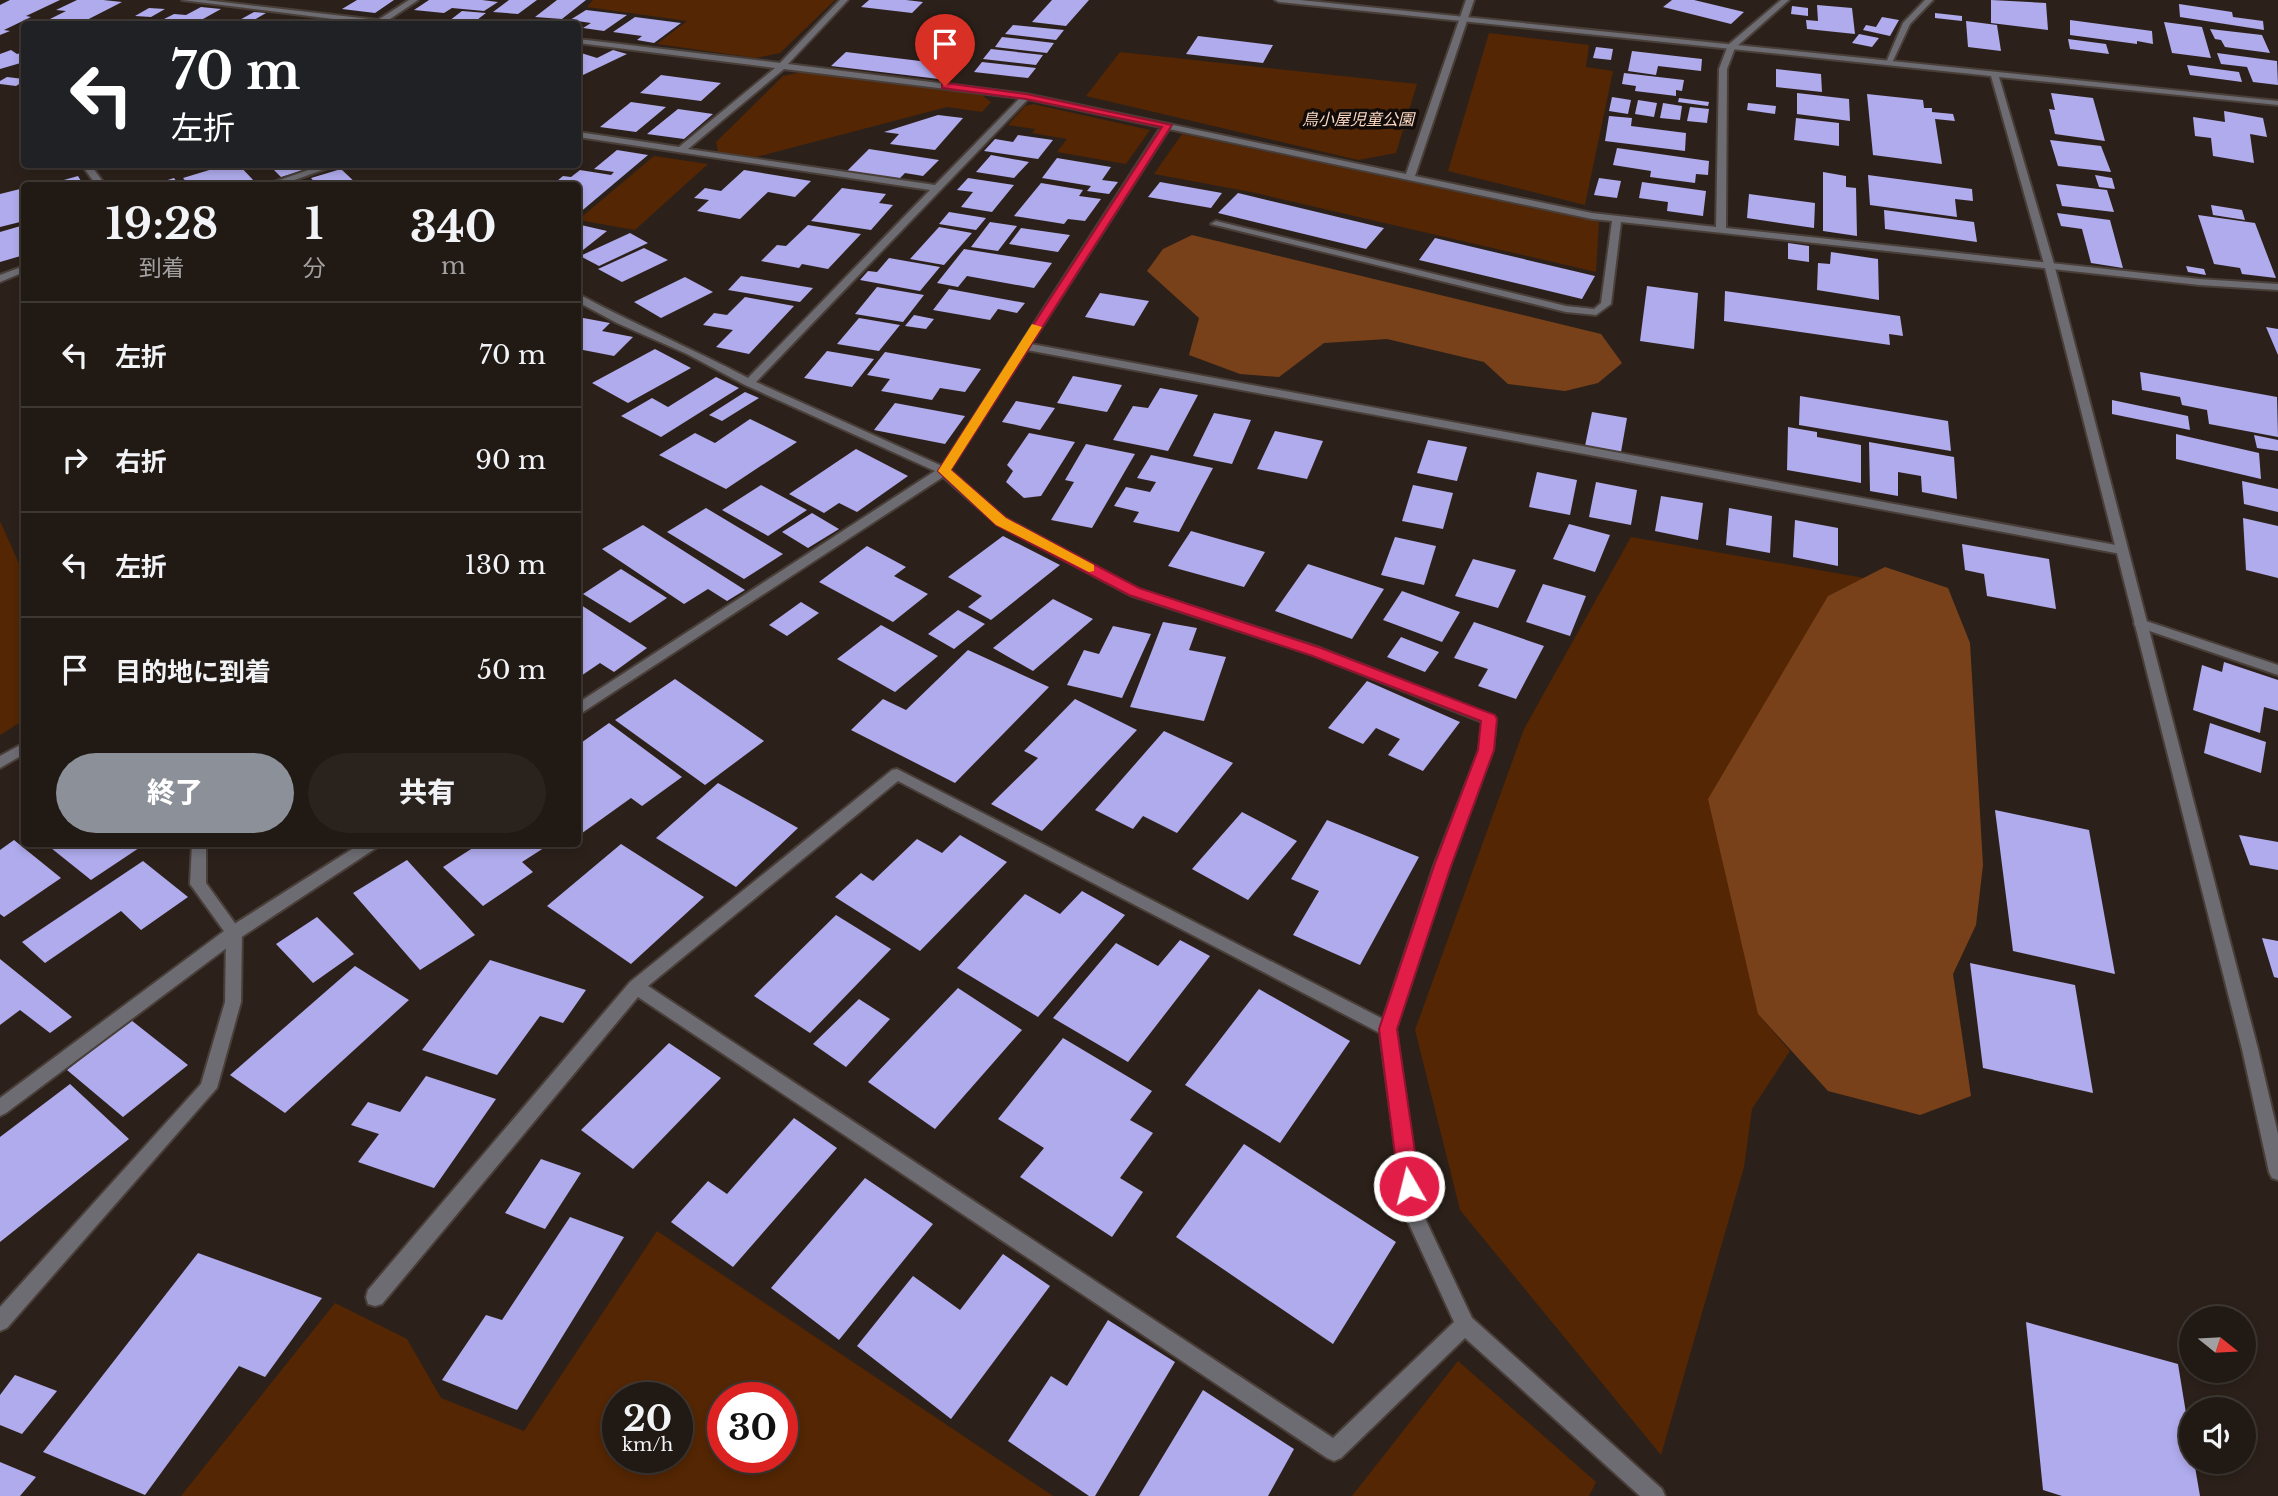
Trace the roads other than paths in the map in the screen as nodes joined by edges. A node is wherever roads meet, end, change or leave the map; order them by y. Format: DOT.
graph roads {
  1 [pos="186,0"];
  2 [pos="414,0"];
  3 [pos="844,0"];
  4 [pos="1279,0"];
  5 [pos="1470,0"];
  6 [pos="1786,0"];
  7 [pos="1929,0"];
  8 [pos="1463,18"];
  9 [pos="352,21"];
  10 [pos="381,21"];
  11 [pos="581,41"];
  12 [pos="1731,47"];
  13 [pos="1888,62"];
  14 [pos="783,65"];
  15 [pos="1994,73"];
  16 [pos="1026,96"];
  17 [pos="2278,103"];
  18 [pos="1167,125"];
  19 [pos="581,135"];
  20 [pos="681,150"];
  21 [pos="88,168"];
  22 [pos="323,168"];
  23 [pos="1410,176"];
  24 [pos="99,182"];
  25 [pos="279,182"];
  26 [pos="937,188"];
  27 [pos="1617,219"];
  28 [pos="1216,224"];
  29 [pos="1721,230"];
  30 [pos="2049,264"];
  31 [pos="21,270"];
  32 [pos="0,279"];
  33 [pos="2278,287"];
  34 [pos="581,300"];
  35 [pos="1023,346"];
  36 [pos="749,383"];
  37 [pos="944,471"];
  38 [pos="2121,550"];
  39 [pos="2140,623"];
  40 [pos="2278,670"];
  41 [pos="581,707"];
  42 [pos="21,750"];
  43 [pos="0,763"];
  44 [pos="200,847"];
  45 [pos="366,847"];
  46 [pos="234,933"];
  47 [pos="636,987"];
  48 [pos="1388,1029"];
  49 [pos="0,1108"];
  50 [pos="2278,1172"];
  51 [pos="375,1297"];
  52 [pos="0,1321"];
  53 [pos="1465,1325"];
  54 [pos="1655,1496"];
  1 -- 9 [label="street"];
  2 -- 10 [label="street"];
  3 -- 14 [label="street"];
  4 -- 8 [label="street"];
  5 -- 8 [label="street"];
  6 -- 12 [label="street"];
  7 -- 13 [label="street"];
  8 -- 12 [label="street"];
  8 -- 23 [label="street"];
  11 -- 14 [label="street"];
  12 -- 13 [label="street"];
  12 -- 29 [label="street"];
  13 -- 15 [label="street"];
  14 -- 16 [label="street"];
  14 -- 20 [label="street"];
  15 -- 17 [label="street"];
  15 -- 30 [label="street"];
  16 -- 18 [label="street"];
  16 -- 26 [label="street"];
  18 -- 23 [label="street"];
  18 -- 35 [label="street"];
  19 -- 20 [label="street"];
  20 -- 26 [label="street"];
  21 -- 24 [label="street"];
  22 -- 25 [label="street"];
  23 -- 27 [label="street"];
  26 -- 36 [label="street"];
  27 -- 28 [label="street"];
  27 -- 29 [label="street"];
  29 -- 30 [label="street"];
  30 -- 33 [label="street"];
  30 -- 38 [label="street"];
  31 -- 32 [label="street"];
  34 -- 36 [label="street"];
  35 -- 37 [label="street"];
  35 -- 38 [label="street"];
  36 -- 37 [label="street"];
  37 -- 41 [label="street"];
  37 -- 48 [label="street"];
  38 -- 39 [label="street"];
  39 -- 40 [label="street"];
  39 -- 50 [label="street"];
  42 -- 43 [label="street"];
  44 -- 46 [label="street"];
  45 -- 46 [label="street"];
  46 -- 49 [label="street"];
  46 -- 52 [label="street"];
  47 -- 48 [label="street"];
  47 -- 51 [label="street"];
  47 -- 53 [label="street"];
  48 -- 53 [label="street"];
  53 -- 54 [label="street"];
}
